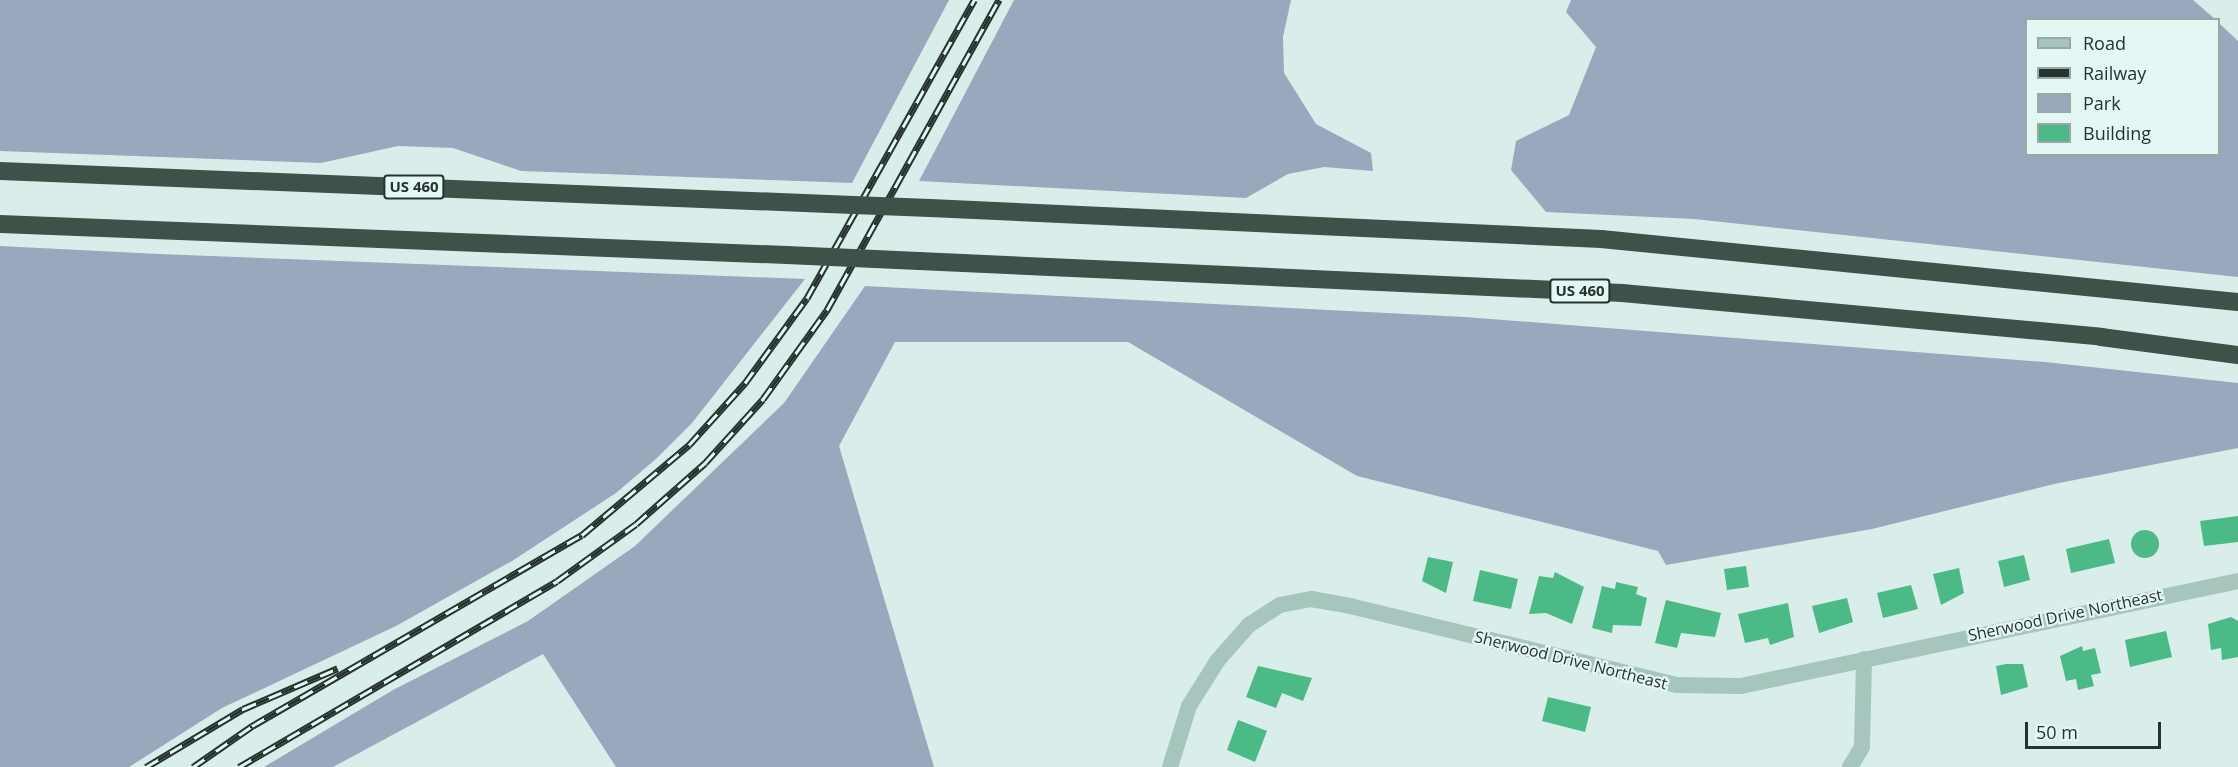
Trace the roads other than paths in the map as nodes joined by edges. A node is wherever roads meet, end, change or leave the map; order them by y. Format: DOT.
graph roads {
  1 [pos="0,171"];
  2 [pos="0,224"];
  3 [pos="2238,302"];
  4 [pos="2238,355"];
  5 [pos="2238,581"];
  6 [pos="1864,658"];
  7 [pos="1170,767"];
  8 [pos="1850,767"];
  1 -- 3 [label="highway, US 460, bridge"];
  2 -- 4 [label="highway, US 460, bridge"];
  5 -- 6 [label="street, Sherwood Drive Northeast"];
  6 -- 7 [label="street, Sherwood Drive Northeast"];
  6 -- 8 [label="street"];
}
